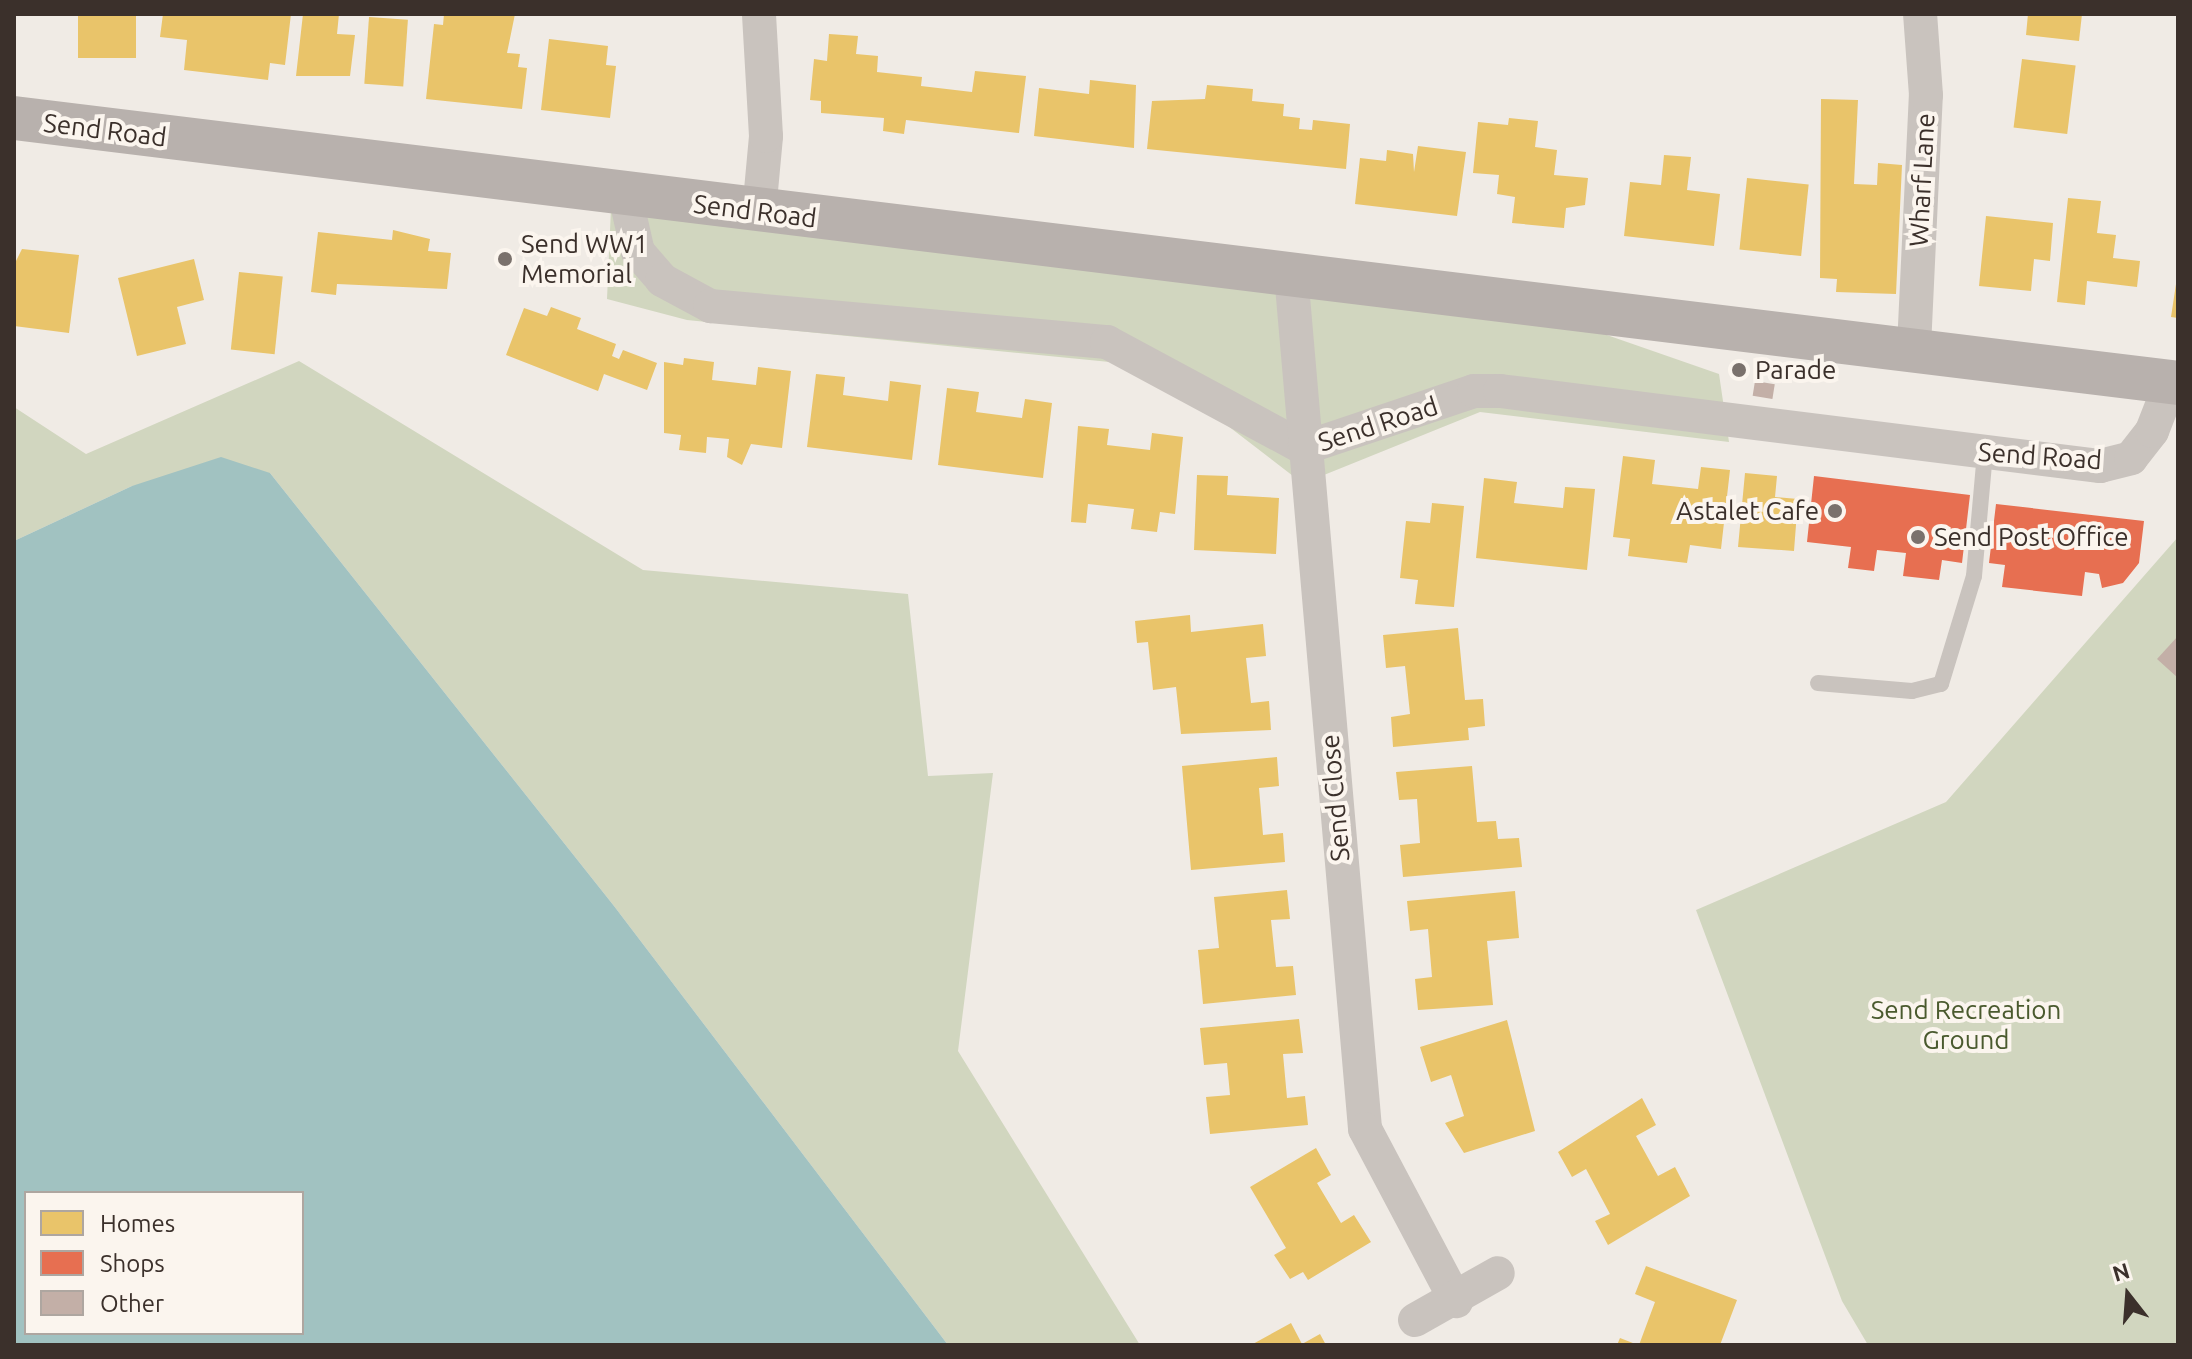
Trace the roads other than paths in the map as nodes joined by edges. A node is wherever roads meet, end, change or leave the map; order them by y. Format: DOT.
graph roads {
  1 [pos="759,14"];
  2 [pos="1920,14"];
  3 [pos="14,118"];
  4 [pos="625,195"];
  5 [pos="759,212"];
  6 [pos="1291,274"];
  7 [pos="1914,347"];
  8 [pos="2174,382"];
  9 [pos="1304,448"];
  10 [pos="1985,453"];
  11 [pos="1818,683"];
  12 [pos="1498,1273"];
  13 [pos="1456,1301"];
  14 [pos="1415,1320"];
  1 -- 5 [label="street"];
  2 -- 7 [label="street, Wharf Lane"];
  3 -- 4 [label="main road, Send Road"];
  4 -- 5 [label="main road, Send Road"];
  4 -- 9 [label="street, Send Road"];
  5 -- 6 [label="main road, Send Road"];
  6 -- 7 [label="main road, Send Road"];
  6 -- 9 [label="street, Send Close"];
  7 -- 8 [label="main road, Send Road"];
  8 -- 10 [label="street, Send Road"];
  9 -- 10 [label="street, Send Road"];
  9 -- 13 [label="street, Send Close"];
  10 -- 11 [label="lane"];
  12 -- 13 [label="street"];
  13 -- 14 [label="street"];
}
